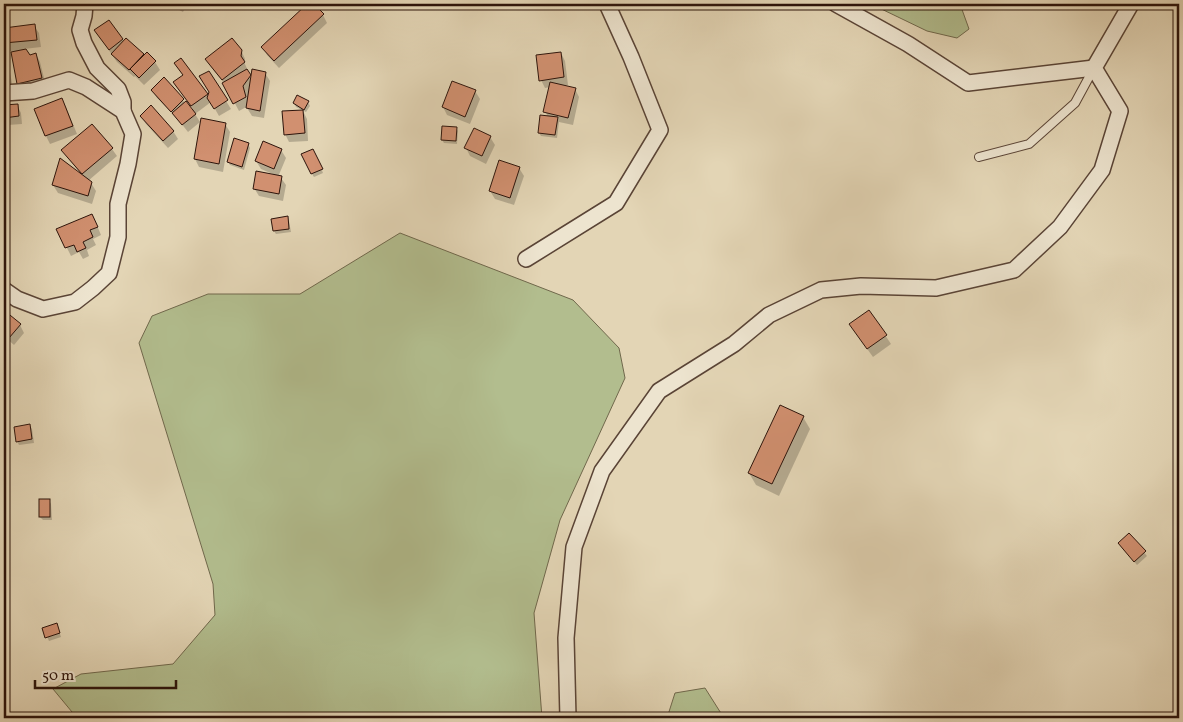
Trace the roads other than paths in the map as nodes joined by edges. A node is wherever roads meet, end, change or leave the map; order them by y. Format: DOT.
graph roads {
  1 [pos="85,4"];
  2 [pos="607,4"];
  3 [pos="836,4"];
  4 [pos="1132,4"];
  5 [pos="1094,68"];
  6 [pos="4,93"];
  7 [pos="123,112"];
  8 [pos="978,156"];
  9 [pos="526,259"];
  10 [pos="4,290"];
  11 [pos="568,718"];
  1 -- 7 [label="street"];
  2 -- 9 [label="street"];
  3 -- 5 [label="street"];
  4 -- 5 [label="street"];
  5 -- 8 [label="lane"];
  5 -- 11 [label="street"];
  6 -- 7 [label="street"];
  7 -- 10 [label="street"];
}
